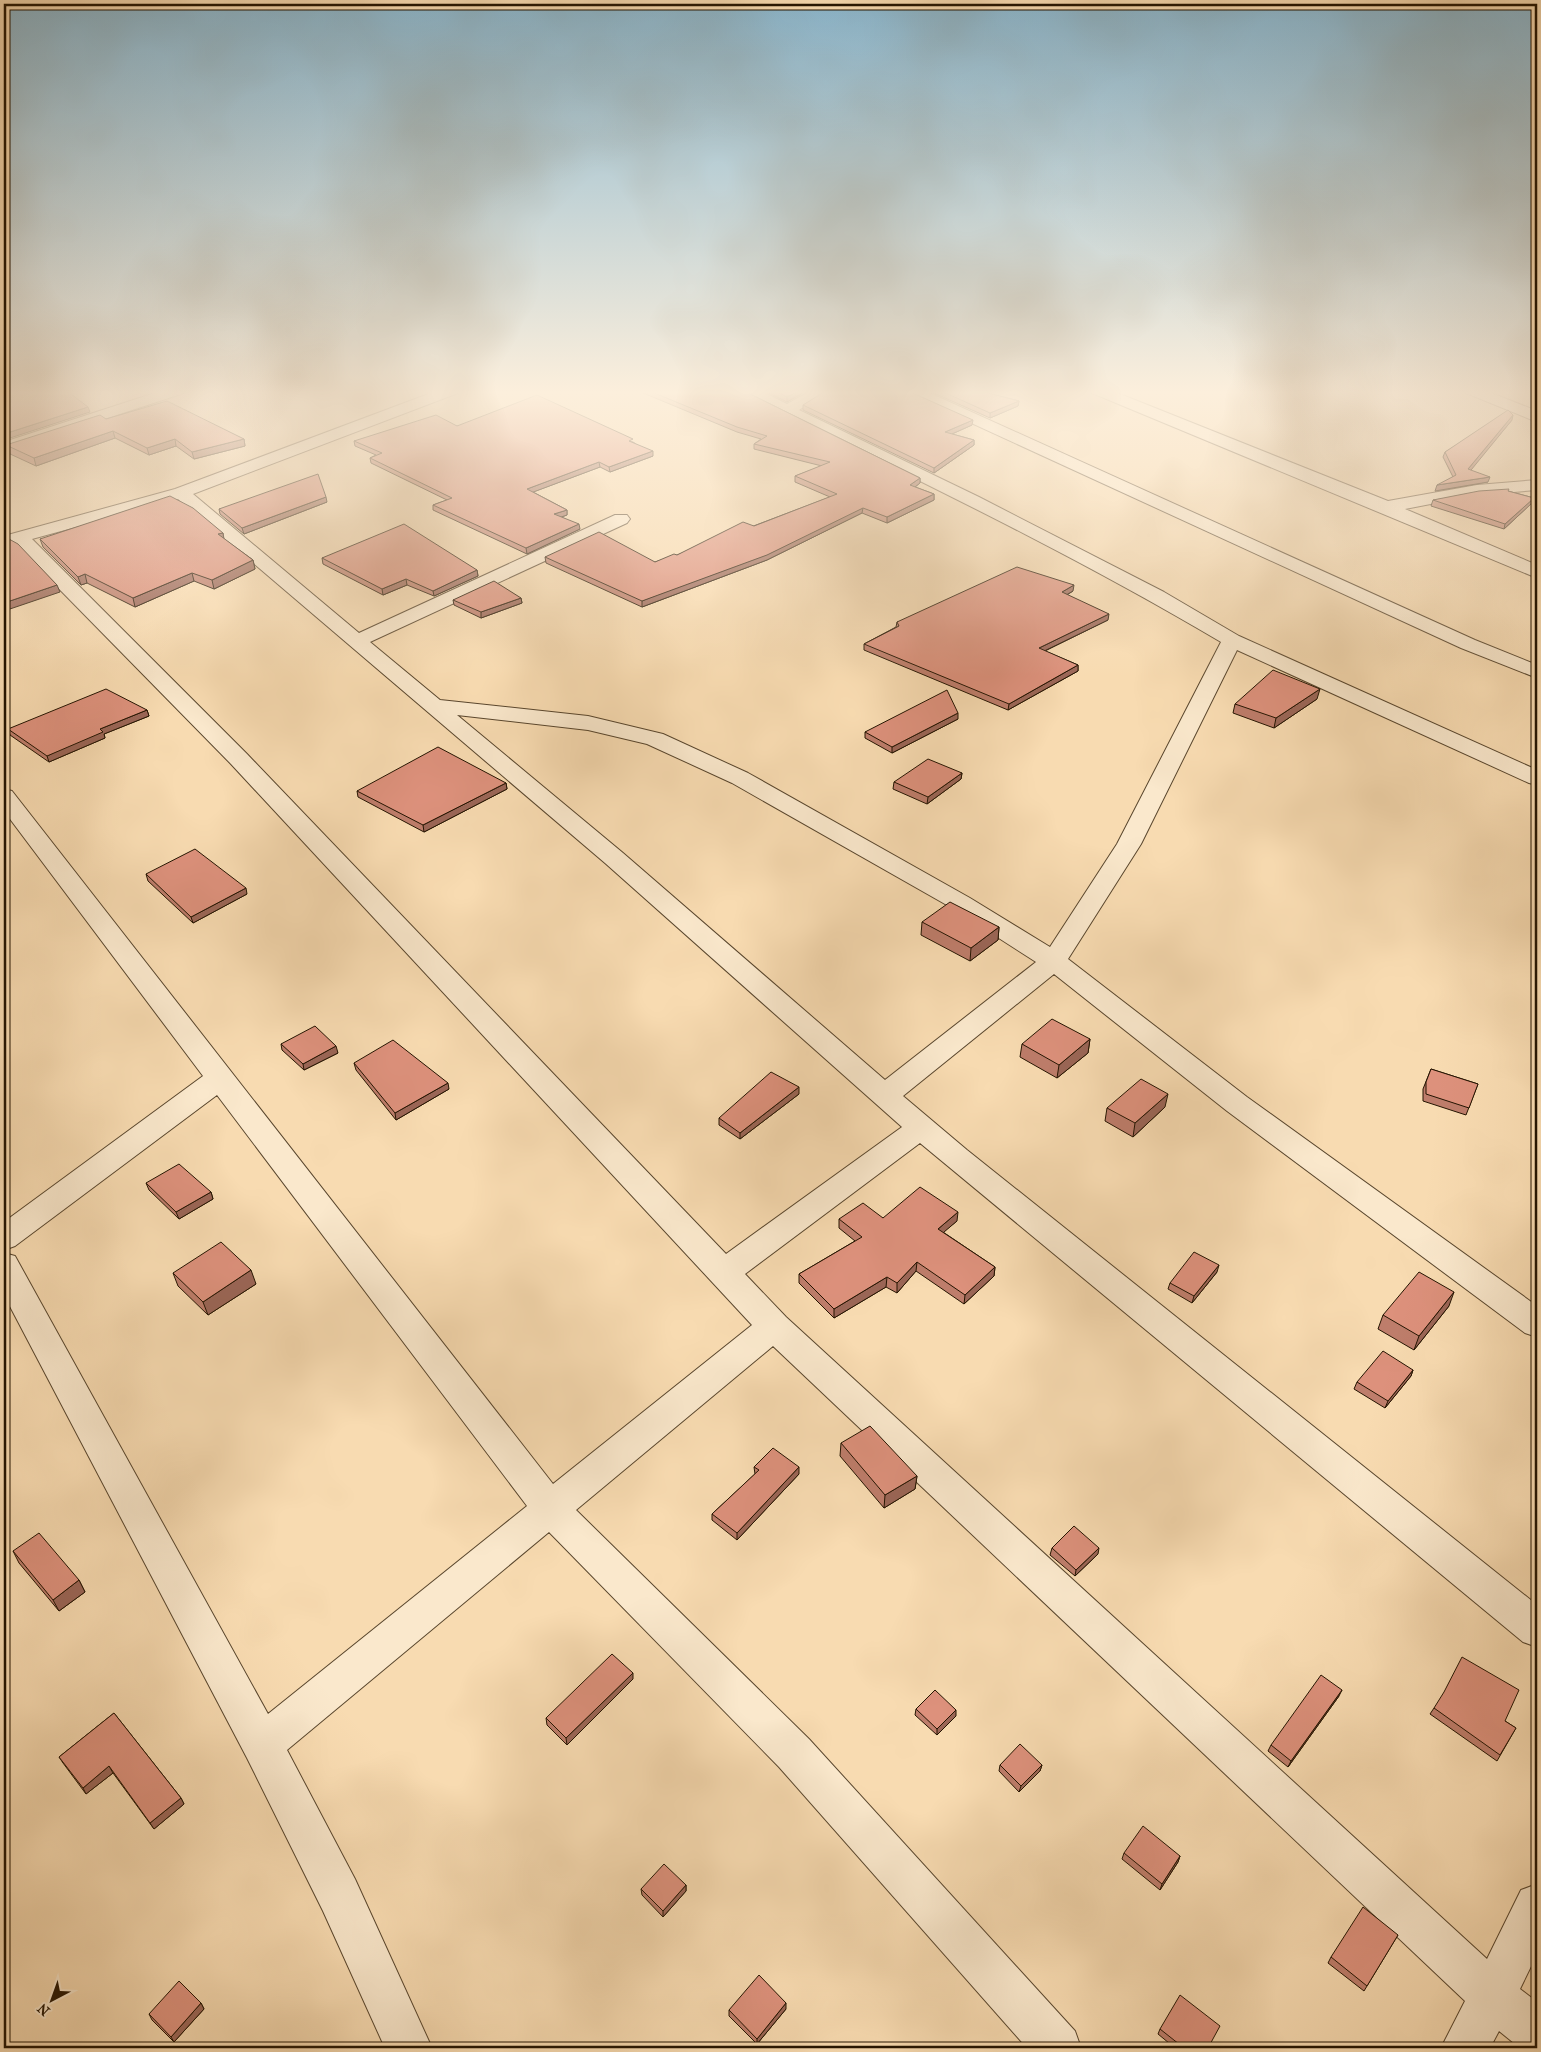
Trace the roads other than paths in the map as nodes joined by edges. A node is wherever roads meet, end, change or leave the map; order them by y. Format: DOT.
graph roads {
  1 [pos="200,486"];
  2 [pos="941,486"];
  3 [pos="1121,486"];
  4 [pos="1334,486"];
  5 [pos="1520,486"];
  6 [pos="1524,486"];
  7 [pos="1537,492"];
  8 [pos="181,493"];
  9 [pos="1386,507"];
  10 [pos="621,519"];
  11 [pos="12,539"];
  12 [pos="1537,572"];
  13 [pos="1232,640"];
  14 [pos="357,641"];
  15 [pos="1537,672"];
  16 [pos="435,706"];
  17 [pos="1537,778"];
  18 [pos="4,796"];
  19 [pos="1054,961"];
  20 [pos="220,1078"];
  21 [pos="885,1095"];
  22 [pos="922,1127"];
  23 [pos="4,1238"];
  24 [pos="4,1265"];
  25 [pos="724,1273"];
  26 [pos="1537,1324"];
  27 [pos="774,1326"];
  28 [pos="551,1509"];
  29 [pos="1537,1630"];
  30 [pos="262,1744"];
  31 [pos="1537,1906"];
  32 [pos="1493,1996"];
  33 [pos="1537,2032"];
  34 [pos="409,2048"];
  35 [pos="1058,2048"];
  36 [pos="1464,2048"];
  1 -- 8 [label="street"];
  2 -- 13 [label="street"];
  3 -- 15 [label="street"];
  4 -- 9 [label="street"];
  5 -- 6 [label="street"];
  5 -- 7 [label="street"];
  5 -- 9 [label="street"];
  8 -- 11 [label="street"];
  8 -- 14 [label="street"];
  9 -- 12 [label="street"];
  10 -- 14 [label="street"];
  11 -- 25 [label="street"];
  13 -- 17 [label="street"];
  13 -- 19 [label="street"];
  14 -- 16 [label="street"];
  16 -- 19 [label="street"];
  16 -- 21 [label="street"];
  18 -- 20 [label="street"];
  19 -- 21 [label="street"];
  19 -- 26 [label="street"];
  20 -- 23 [label="street"];
  20 -- 28 [label="street"];
  21 -- 22 [label="street"];
  22 -- 25 [label="street"];
  22 -- 29 [label="street"];
  24 -- 30 [label="street"];
  25 -- 27 [label="street"];
  27 -- 28 [label="street"];
  27 -- 32 [label="street"];
  28 -- 30 [label="street"];
  28 -- 35 [label="street"];
  30 -- 34 [label="street"];
  31 -- 32 [label="street"];
  32 -- 33 [label="street"];
  32 -- 36 [label="street"];
}
